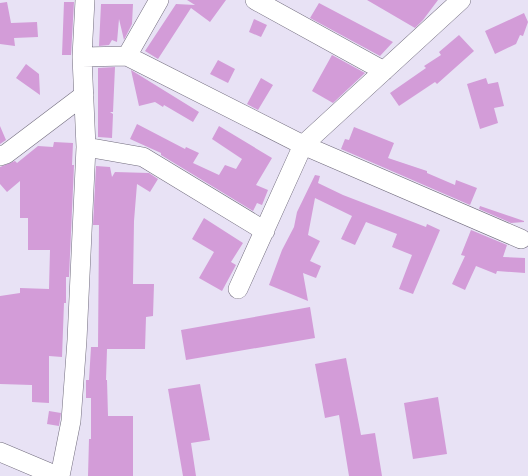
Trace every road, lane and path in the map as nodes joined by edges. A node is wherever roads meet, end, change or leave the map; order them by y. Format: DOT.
graph roads {
  1 [pos="85,0"];
  2 [pos="159,0"];
  3 [pos="255,0"];
  4 [pos="461,0"];
  5 [pos="127,56"];
  6 [pos="82,58"];
  7 [pos="384,71"];
  8 [pos="84,95"];
  9 [pos="303,145"];
  10 [pos="86,147"];
  11 [pos="0,156"];
  12 [pos="265,231"];
  13 [pos="521,239"];
  14 [pos="238,289"];
  15 [pos="0,452"];
  16 [pos="58,476"];
  1 -- 6 [label="street"];
  2 -- 5 [label="street"];
  3 -- 7 [label="street"];
  4 -- 7 [label="street"];
  5 -- 6 [label="street"];
  5 -- 9 [label="street"];
  6 -- 8 [label="street"];
  7 -- 9 [label="street"];
  8 -- 10 [label="street"];
  8 -- 11 [label="street"];
  9 -- 12 [label="street"];
  9 -- 13 [label="street"];
  10 -- 12 [label="street"];
  10 -- 16 [label="street"];
  12 -- 14 [label="street"];
  15 -- 16 [label="street"];
}
